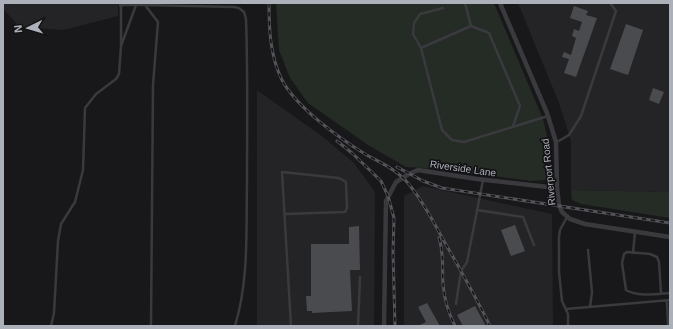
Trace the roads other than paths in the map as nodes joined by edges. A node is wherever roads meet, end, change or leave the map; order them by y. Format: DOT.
graph roads {
  1 [pos="465,3"];
  2 [pos="500,3"];
  3 [pos="610,3"];
  4 [pos="121,4"];
  5 [pos="135,4"];
  6 [pos="145,5"];
  7 [pos="443,8"];
  8 [pos="471,26"];
  9 [pos="121,46"];
  10 [pos="421,48"];
  11 [pos="548,116"];
  12 [pos="513,127"];
  13 [pos="556,142"];
  14 [pos="483,180"];
  15 [pos="557,188"];
  16 [pos="477,210"];
  17 [pos="285,214"];
  18 [pos="567,216"];
  19 [pos="634,232"];
  20 [pos="670,237"];
  21 [pos="534,245"];
  22 [pos="588,250"];
  23 [pos="632,253"];
  24 [pos="360,277"];
  25 [pos="670,293"];
  26 [pos="661,294"];
  27 [pos="669,300"];
  28 [pos="456,304"];
  29 [pos="590,307"];
  30 [pos="566,309"];
  31 [pos="51,326"];
  32 [pos="151,326"];
  33 [pos="235,326"];
  34 [pos="291,326"];
  35 [pos="358,326"];
  36 [pos="384,326"];
  37 [pos="568,326"];
  38 [pos="668,326"];
  1 -- 8 [label="lane"];
  2 -- 11 [label="street, Riverport Road"];
  3 -- 13 [label="lane"];
  4 -- 5 [label="lane"];
  4 -- 9 [label="lane"];
  5 -- 6 [label="lane"];
  5 -- 9 [label="lane"];
  6 -- 32 [label="lane"];
  6 -- 33 [label="lane"];
  7 -- 10 [label="lane"];
  8 -- 10 [label="lane"];
  8 -- 12 [label="lane"];
  9 -- 31 [label="lane"];
  10 -- 12 [label="lane"];
  11 -- 12 [label="lane"];
  11 -- 13 [label="street, Riverport Road"];
  13 -- 15 [label="street, Riverport Road"];
  14 -- 15 [label="street, Riverside Lane"];
  14 -- 16 [label="lane"];
  14 -- 36 [label="street, Riverside Lane"];
  15 -- 18 [label="street, Riverport Road"];
  16 -- 21 [label="lane"];
  16 -- 28 [label="lane"];
  17 -- 17 [label="lane"];
  17 -- 34 [label="lane"];
  18 -- 19 [label="street, Riverport Road"];
  18 -- 30 [label="lane"];
  19 -- 20 [label="street, Riverport Road"];
  19 -- 23 [label="lane"];
  22 -- 29 [label="lane"];
  23 -- 26 [label="lane"];
  23 -- 26 [label="lane"];
  24 -- 35 [label="lane"];
  25 -- 26 [label="lane"];
  27 -- 29 [label="lane"];
  27 -- 38 [label="lane"];
  29 -- 30 [label="lane"];
  30 -- 37 [label="lane"];
}
